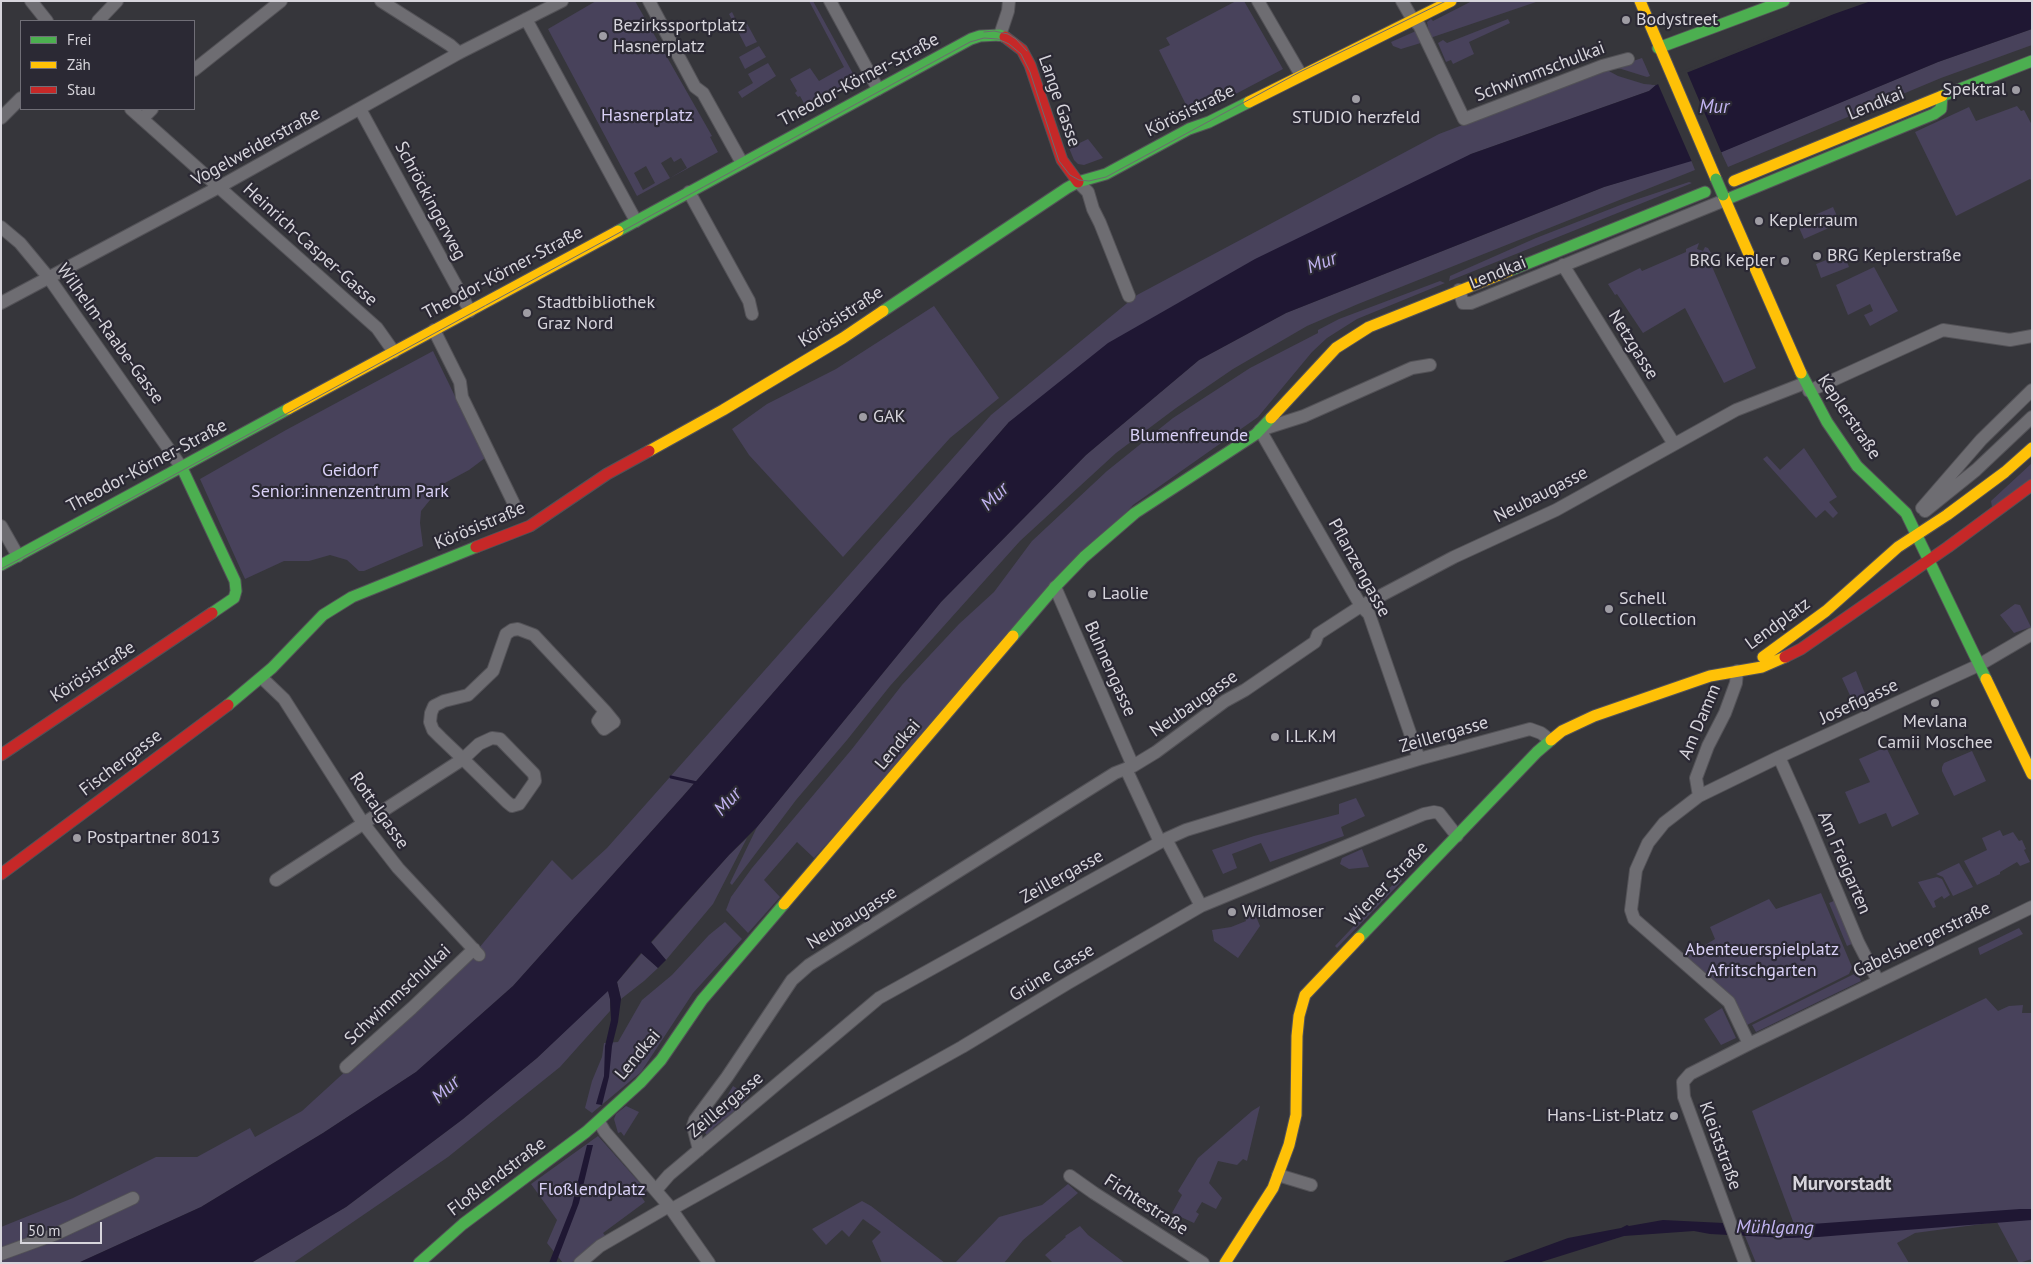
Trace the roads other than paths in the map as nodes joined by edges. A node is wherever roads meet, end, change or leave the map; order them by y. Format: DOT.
graph roads {
  1 [pos="31,1"];
  2 [pos="117,1"];
  3 [pos="281,1"];
  4 [pos="381,1"];
  5 [pos="562,1"];
  6 [pos="649,1"];
  7 [pos="830,1"];
  8 [pos="1009,1"];
  9 [pos="1258,1"];
  10 [pos="1402,1"];
  11 [pos="1451,1"];
  12 [pos="1640,1"];
  13 [pos="1784,1"];
  14 [pos="526,19"];
  15 [pos="46,20"];
  16 [pos="99,20"];
  17 [pos="1413,20"];
  18 [pos="1000,35"];
  19 [pos="1658,48"];
  20 [pos="459,54"];
  21 [pos="1628,59"];
  22 [pos="2032,61"];
  23 [pos="195,69"];
  24 [pos="1301,75"];
  25 [pos="878,89"];
  26 [pos="1942,96"];
  27 [pos="20,99"];
  28 [pos="360,108"];
  29 [pos="132,110"];
  30 [pos="151,110"];
  31 [pos="1,118"];
  32 [pos="142,119"];
  33 [pos="742,163"];
  34 [pos="1734,181"];
  35 [pos="1078,182"];
  36 [pos="219,188"];
  37 [pos="689,192"];
  38 [pos="1705,192"];
  39 [pos="1724,198"];
  40 [pos="636,221"];
  41 [pos="1,227"];
  42 [pos="1562,265"];
  43 [pos="49,278"];
  44 [pos="1459,290"];
  45 [pos="1129,296"];
  46 [pos="1,303"];
  47 [pos="470,311"];
  48 [pos="752,314"];
  49 [pos="434,330"];
  50 [pos="2032,336"];
  51 [pos="394,352"];
  52 [pos="1430,366"];
  53 [pos="1807,387"];
  54 [pos="2032,390"];
  55 [pos="2032,417"];
  56 [pos="1260,430"];
  57 [pos="1674,444"];
  58 [pos="2032,448"];
  59 [pos="182,468"];
  60 [pos="2032,486"];
  61 [pos="1983,505"];
  62 [pos="516,508"];
  63 [pos="1,526"];
  64 [pos="1917,534"];
  65 [pos="18,556"];
  66 [pos="1929,558"];
  67 [pos="1,565"];
  68 [pos="1055,587"];
  69 [pos="1361,606"];
  70 [pos="1799,631"];
  71 [pos="2032,634"];
  72 [pos="1808,644"];
  73 [pos="1979,665"];
  74 [pos="1740,671"];
  75 [pos="262,678"];
  76 [pos="604,729"];
  77 [pos="1550,740"];
  78 [pos="1,755"];
  79 [pos="1778,758"];
  80 [pos="463,759"];
  81 [pos="1419,759"];
  82 [pos="1130,767"];
  83 [pos="2032,774"];
  84 [pos="1699,796"];
  85 [pos="363,823"];
  86 [pos="1457,836"];
  87 [pos="1163,841"];
  88 [pos="1,874"];
  89 [pos="276,880"];
  90 [pos="1201,906"];
  91 [pos="2032,907"];
  92 [pos="476,952"];
  93 [pos="1878,981"];
  94 [pos="1749,1044"];
  95 [pos="346,1067"];
  96 [pos="1684,1097"];
  97 [pos="599,1122"];
  98 [pos="699,1150"];
  99 [pos="1278,1175"];
  100 [pos="1070,1176"];
  101 [pos="1311,1185"];
  102 [pos="656,1190"];
  103 [pos="133,1198"];
  104 [pos="671,1208"];
  105 [pos="1,1254"];
  106 [pos="419,1263"];
  107 [pos="580,1263"];
  108 [pos="709,1263"];
  109 [pos="1203,1263"];
  110 [pos="1225,1263"];
  111 [pos="1745,1263"];
  1 -- 15 [label="street"];
  2 -- 16 [label="street"];
  3 -- 23 [label="street"];
  4 -- 20 [label="street"];
  5 -- 14 [label="street"];
  6 -- 33 [label="street"];
  7 -- 25 [label="street"];
  8 -- 18 [label="street"];
  9 -- 24 [label="street"];
  10 -- 17 [label="street"];
  11 -- 17 [label="main road, Körösistraße"];
  12 -- 19 [label="main road, Keplerstraße"];
  13 -- 19 [label="main road"];
  14 -- 20 [label="street, Vogelweiderstraße"];
  14 -- 40 [label="street"];
  17 -- 21 [label="street, Schwimmschulkai"];
  17 -- 24 [label="main road, Körösistraße"];
  18 -- 25 [label="main road, Theodor-Körner-Straße"];
  18 -- 35 [label="main road, Lange Gasse"];
  19 -- 39 [label="main road, Keplerstraße, bridge"];
  20 -- 28 [label="street, Vogelweiderstraße"];
  22 -- 26 [label="main road, Lendkai"];
  24 -- 35 [label="main road, Körösistraße"];
  25 -- 33 [label="main road, Theodor-Körner-Straße"];
  26 -- 34 [label="main road, Lendkai"];
  26 -- 39 [label="main road"];
  27 -- 31 [label="street"];
  28 -- 36 [label="street, Vogelweiderstraße"];
  28 -- 47 [label="street, Schröckingerweg"];
  29 -- 32 [label="street, Heinrich-Casper-Gasse"];
  30 -- 32 [label="street"];
  32 -- 36 [label="street, Heinrich-Casper-Gasse"];
  33 -- 37 [label="main road, Theodor-Körner-Straße"];
  35 -- 45 [label="street, Lange Gasse"];
  35 -- 75 [label="main road, Körösistraße"];
  36 -- 43 [label="street, Vogelweiderstraße"];
  36 -- 51 [label="street, Heinrich-Casper-Gasse"];
  37 -- 40 [label="main road, Theodor-Körner-Straße"];
  37 -- 48 [label="street"];
  38 -- 44 [label="main road, Lendkai"];
  39 -- 42 [label="street, Lendkai"];
  39 -- 53 [label="main road, Keplerstraße"];
  40 -- 47 [label="main road, Theodor-Körner-Straße"];
  41 -- 43 [label="street, Wilhelm-Raabe-Gasse"];
  42 -- 44 [label="street, Lendkai"];
  42 -- 57 [label="street, Netzgasse"];
  43 -- 46 [label="street, Vogelweiderstraße"];
  43 -- 59 [label="street, Wilhelm-Raabe-Gasse"];
  44 -- 56 [label="main road, Lendkai"];
  47 -- 49 [label="main road, Theodor-Körner-Straße"];
  49 -- 51 [label="main road, Theodor-Körner-Straße"];
  49 -- 62 [label="street"];
  50 -- 53 [label="street, Neubaugasse"];
  51 -- 59 [label="main road, Theodor-Körner-Straße"];
  52 -- 56 [label="street, Lendkai"];
  53 -- 57 [label="street, Neubaugasse"];
  53 -- 64 [label="main road, Keplerstraße"];
  54 -- 55 [label="street"];
  56 -- 68 [label="main road, Lendkai"];
  56 -- 69 [label="street, Pflanzengasse"];
  57 -- 69 [label="street, Neubaugasse"];
  58 -- 61 [label="main road, Lendplatz"];
  59 -- 65 [label="main road, Theodor-Körner-Straße"];
  59 -- 78 [label="main road, Körösistraße"];
  60 -- 61 [label="main road, Lendplatz"];
  61 -- 64 [label="main road, Lendplatz"];
  61 -- 66 [label="main road, Lendplatz"];
  63 -- 65 [label="street"];
  64 -- 66 [label="main road, Keplerstraße"];
  64 -- 70 [label="main road, Lendplatz"];
  65 -- 67 [label="main road, Theodor-Körner-Straße"];
  66 -- 72 [label="main road, Lendplatz"];
  66 -- 73 [label="main road, Keplerstraße"];
  68 -- 82 [label="street, Buhnengasse"];
  68 -- 97 [label="main road, Lendkai"];
  69 -- 81 [label="street, Pflanzengasse"];
  69 -- 82 [label="street, Neubaugasse"];
  70 -- 72 [label="main road"];
  70 -- 74 [label="main road, Lendplatz"];
  71 -- 73 [label="street, Josefigasse"];
  72 -- 74 [label="main road, Lendplatz"];
  73 -- 79 [label="street, Josefigasse"];
  73 -- 83 [label="main road, Keplerstraße"];
  74 -- 77 [label="main road, Wiener Straße"];
  74 -- 84 [label="street, Am Damm"];
  75 -- 85 [label="street, Rottalgasse"];
  75 -- 88 [label="main road, Fischergasse"];
  76 -- 80 [label="street"];
  77 -- 81 [label="street, Zeillergasse"];
  77 -- 86 [label="main road, Wiener Straße"];
  79 -- 84 [label="street, Josefigasse"];
  79 -- 93 [label="street, Am Freigarten"];
  80 -- 80 [label="street"];
  80 -- 85 [label="street"];
  81 -- 87 [label="street, Zeillergasse"];
  82 -- 87 [label="street, Buhnengasse"];
  82 -- 98 [label="street, Neubaugasse"];
  84 -- 94 [label="street"];
  85 -- 89 [label="street"];
  85 -- 92 [label="street, Rottalgasse"];
  86 -- 90 [label="street, Grüne Gasse"];
  86 -- 99 [label="main road, Wiener Straße"];
  87 -- 90 [label="street, Buhnengasse"];
  87 -- 98 [label="street, Zeillergasse"];
  90 -- 104 [label="street, Grüne Gasse"];
  91 -- 93 [label="street, Gabelsbergerstraße"];
  92 -- 95 [label="street, Schwimmschulkai"];
  93 -- 94 [label="street, Gabelsbergerstraße"];
  94 -- 96 [label="street, Gabelsbergerstraße"];
  96 -- 111 [label="street, Kleiststraße"];
  97 -- 102 [label="street"];
  97 -- 106 [label="main road, Floßlendstraße"];
  98 -- 102 [label="street, Zeillergasse"];
  99 -- 101 [label="street"];
  99 -- 110 [label="main road, Wiener Straße"];
  100 -- 109 [label="street, Fichtestraße"];
  102 -- 104 [label="street"];
  103 -- 105 [label="street"];
  104 -- 107 [label="street"];
  104 -- 108 [label="street"];
}
